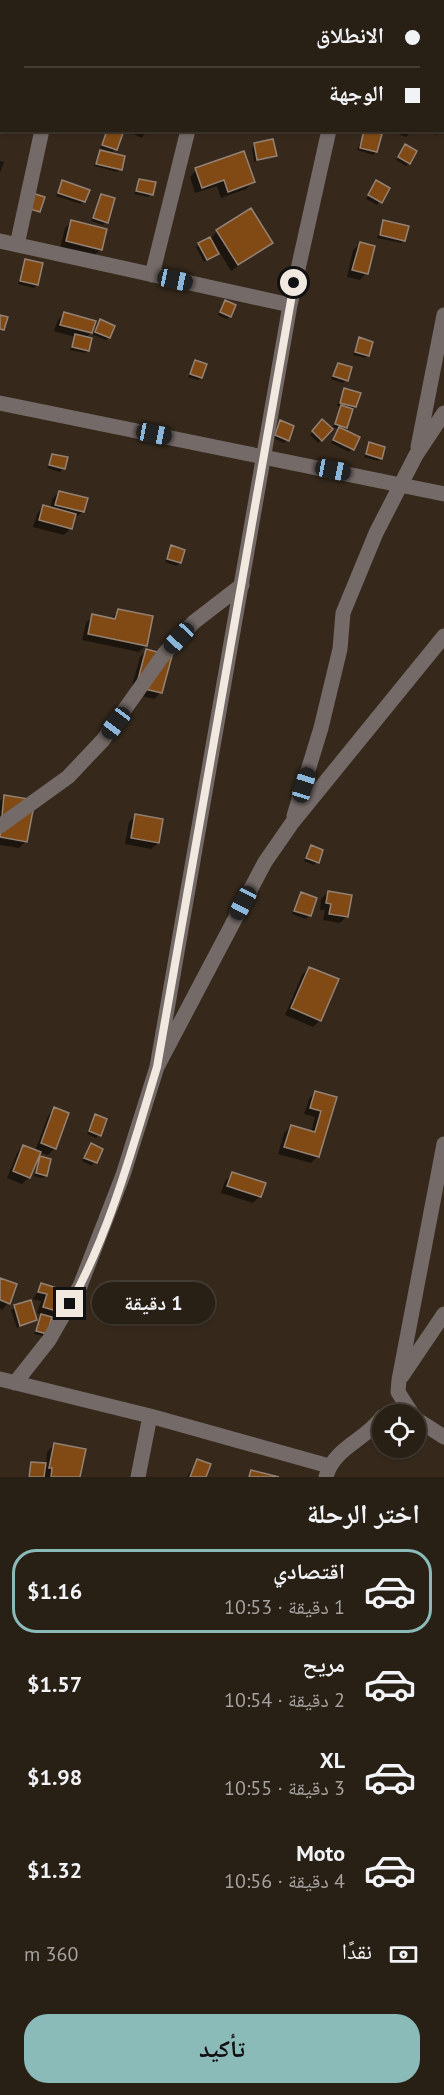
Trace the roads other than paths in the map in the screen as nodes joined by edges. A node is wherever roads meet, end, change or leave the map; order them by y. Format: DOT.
graph roads {
  1 [pos="42,132"];
  2 [pos="188,132"];
  3 [pos="329,132"];
  4 [pos="0,241"];
  5 [pos="17,245"];
  6 [pos="152,275"];
  7 [pos="290,305"];
  8 [pos="444,315"];
  9 [pos="0,403"];
  10 [pos="444,412"];
  11 [pos="416,455"];
  12 [pos="263,456"];
  13 [pos="402,483"];
  14 [pos="444,494"];
  15 [pos="242,585"];
  16 [pos="444,636"];
  17 [pos="292,823"];
  18 [pos="0,826"];
  19 [pos="157,1067"];
  20 [pos="444,1144"];
  21 [pos="444,1314"];
  22 [pos="7,1381"];
  23 [pos="398,1386"];
  24 [pos="389,1404"];
  25 [pos="407,1404"];
  26 [pos="150,1416"];
  27 [pos="426,1425"];
  28 [pos="372,1427"];
  29 [pos="444,1437"];
  30 [pos="328,1472"];
  31 [pos="138,1477"];
  1 -- 5 [label="street"];
  2 -- 6 [label="street"];
  3 -- 7 [label="street"];
  4 -- 5 [label="street"];
  5 -- 6 [label="street"];
  6 -- 7 [label="street"];
  7 -- 12 [label="street"];
  8 -- 11 [label="street"];
  9 -- 12 [label="street"];
  10 -- 11 [label="street"];
  11 -- 13 [label="street"];
  12 -- 13 [label="street"];
  12 -- 15 [label="street"];
  13 -- 14 [label="street"];
  13 -- 17 [label="street"];
  15 -- 18 [label="street"];
  15 -- 19 [label="street"];
  16 -- 17 [label="street"];
  17 -- 19 [label="street"];
  19 -- 22 [label="street"];
  20 -- 23 [label="street"];
  21 -- 23 [label="street"];
  22 -- 26 [label="street"];
  23 -- 24 [label="street"];
  23 -- 25 [label="street"];
  26 -- 30 [label="street"];
  26 -- 31 [label="street"];
  27 -- 29 [label="street"];
  28 -- 30 [label="street"];
}
